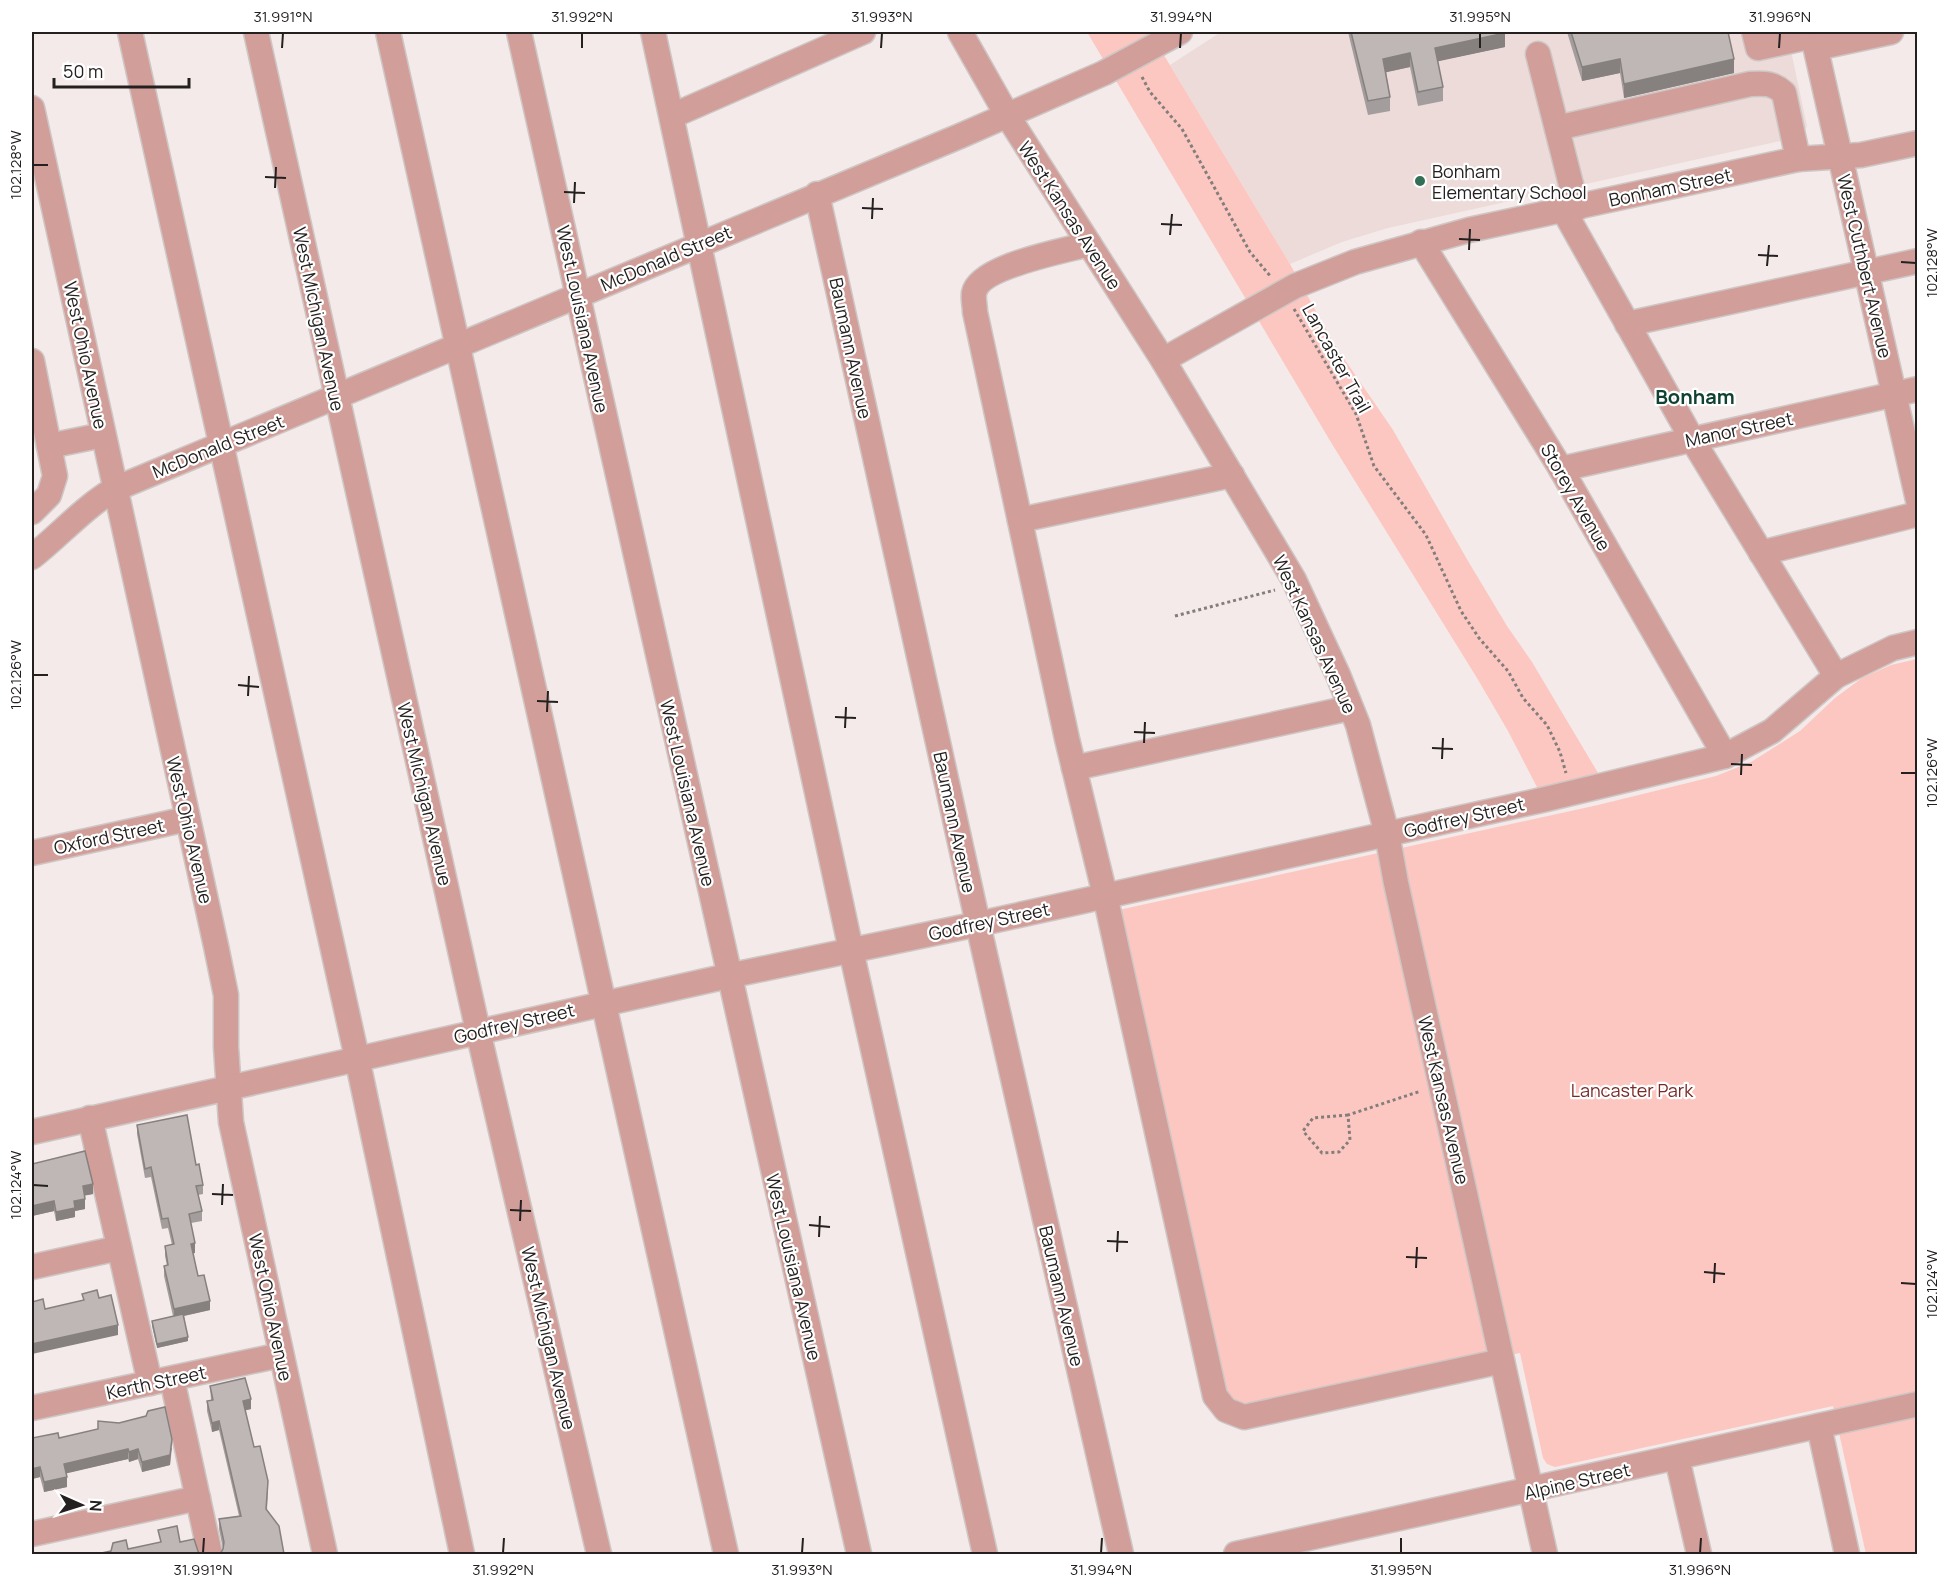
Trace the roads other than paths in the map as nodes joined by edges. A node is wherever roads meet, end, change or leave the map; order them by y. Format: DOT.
graph roads {
  1 [pos="130,32"];
  2 [pos="256,32"];
  3 [pos="388,32"];
  4 [pos="519,32"];
  5 [pos="653,32"];
  6 [pos="863,32"];
  7 [pos="960,32"];
  8 [pos="1180,32"];
  9 [pos="1754,32"];
  10 [pos="1891,32"];
  11 [pos="1813,39"];
  12 [pos="1538,54"];
  13 [pos="32,108"];
  14 [pos="1007,115"];
  15 [pos="672,116"];
  16 [pos="1557,128"];
  17 [pos="1917,143"];
  18 [pos="1840,155"];
  19 [pos="1798,159"];
  20 [pos="817,194"];
  21 [pos="1570,209"];
  22 [pos="1421,242"];
  23 [pos="698,244"];
  24 [pos="1089,244"];
  25 [pos="1917,261"];
  26 [pos="1866,272"];
  27 [pos="577,295"];
  28 [pos="1627,324"];
  29 [pos="459,345"];
  30 [pos="1163,360"];
  31 [pos="32,361"];
  32 [pos="1917,389"];
  33 [pos="1893,395"];
  34 [pos="336,397"];
  35 [pos="103,435"];
  36 [pos="1692,439"];
  37 [pos="221,445"];
  38 [pos="49,446"];
  39 [pos="1561,469"];
  40 [pos="1232,475"];
  41 [pos="115,489"];
  42 [pos="1917,500"];
  43 [pos="32,512"];
  44 [pos="1917,514"];
  45 [pos="1020,520"];
  46 [pos="1761,553"];
  47 [pos="32,557"];
  48 [pos="1917,642"];
  49 [pos="1836,676"];
  50 [pos="1350,708"];
  51 [pos="1725,756"];
  52 [pos="1074,768"];
  53 [pos="187,819"];
  54 [pos="1388,834"];
  55 [pos="32,853"];
  56 [pos="1105,895"];
  57 [pos="978,924"];
  58 [pos="851,950"];
  59 [pos="729,976"];
  60 [pos="602,1004"];
  61 [pos="478,1031"];
  62 [pos="357,1058"];
  63 [pos="229,1086"];
  64 [pos="90,1118"];
  65 [pos="32,1132"];
  66 [pos="119,1248"];
  67 [pos="32,1268"];
  68 [pos="281,1355"];
  69 [pos="1502,1361"];
  70 [pos="161,1381"];
  71 [pos="1917,1404"];
  72 [pos="32,1408"];
  73 [pos="1819,1426"];
  74 [pos="1677,1458"];
  75 [pos="1532,1491"];
  76 [pos="198,1498"];
  77 [pos="32,1534"];
  78 [pos="210,1554"];
  79 [pos="325,1554"];
  80 [pos="462,1554"];
  81 [pos="599,1554"];
  82 [pos="726,1554"];
  83 [pos="859,1554"];
  84 [pos="985,1554"];
  85 [pos="1121,1554"];
  86 [pos="1244,1554"];
  87 [pos="1545,1554"];
  88 [pos="1699,1554"];
  89 [pos="1847,1554"];
  1 -- 37 [label="street"];
  2 -- 34 [label="street, West Michigan Avenue"];
  3 -- 29 [label="street"];
  4 -- 27 [label="street, West Louisiana Avenue"];
  5 -- 15 [label="street"];
  6 -- 15 [label="street"];
  7 -- 14 [label="street, West Kansas Avenue"];
  8 -- 14 [label="street, McDonald Street"];
  9 -- 11 [label="street"];
  10 -- 11 [label="street"];
  11 -- 18 [label="street, West Cuthbert Avenue"];
  12 -- 16 [label="street"];
  13 -- 35 [label="street, West Ohio Avenue"];
  14 -- 20 [label="street, McDonald Street"];
  14 -- 24 [label="street, West Kansas Avenue"];
  15 -- 23 [label="street"];
  16 -- 19 [label="street"];
  16 -- 21 [label="street"];
  17 -- 18 [label="street, Bonham Street"];
  18 -- 19 [label="street, Bonham Street"];
  18 -- 26 [label="street, West Cuthbert Avenue"];
  19 -- 21 [label="street, Bonham Street"];
  20 -- 23 [label="street, McDonald Street"];
  20 -- 57 [label="street, Baumann Avenue"];
  21 -- 22 [label="street, Bonham Street"];
  21 -- 28 [label="street"];
  22 -- 30 [label="street, Bonham Street"];
  22 -- 39 [label="street, Storey Avenue"];
  23 -- 27 [label="street, McDonald Street"];
  23 -- 58 [label="street"];
  24 -- 30 [label="street, West Kansas Avenue"];
  24 -- 45 [label="street"];
  25 -- 26 [label="street"];
  26 -- 28 [label="street"];
  26 -- 33 [label="street, West Cuthbert Avenue"];
  27 -- 29 [label="street, McDonald Street"];
  27 -- 59 [label="street, West Louisiana Avenue"];
  28 -- 36 [label="street"];
  29 -- 34 [label="street, McDonald Street"];
  29 -- 60 [label="street"];
  30 -- 40 [label="street, West Kansas Avenue"];
  31 -- 38 [label="street"];
  32 -- 33 [label="street, Manor Street"];
  33 -- 36 [label="street, Manor Street"];
  33 -- 42 [label="street, West Cuthbert Avenue"];
  34 -- 37 [label="street, McDonald Street"];
  34 -- 61 [label="street, West Michigan Avenue"];
  35 -- 38 [label="street"];
  35 -- 41 [label="street, West Ohio Avenue"];
  36 -- 39 [label="street, Manor Street"];
  36 -- 46 [label="street"];
  37 -- 41 [label="street, McDonald Street"];
  37 -- 62 [label="street"];
  38 -- 43 [label="street"];
  39 -- 51 [label="street, Storey Avenue"];
  40 -- 45 [label="street"];
  40 -- 50 [label="street, West Kansas Avenue"];
  41 -- 47 [label="street, McDonald Street"];
  41 -- 53 [label="street, West Ohio Avenue"];
  44 -- 46 [label="street"];
  45 -- 52 [label="street"];
  46 -- 49 [label="street"];
  48 -- 49 [label="street, Godfrey Street"];
  49 -- 51 [label="street, Godfrey Street"];
  50 -- 52 [label="street"];
  50 -- 54 [label="street, West Kansas Avenue"];
  51 -- 54 [label="street, Godfrey Street"];
  52 -- 56 [label="street"];
  53 -- 55 [label="street, Oxford Street"];
  53 -- 63 [label="street, West Ohio Avenue"];
  54 -- 56 [label="street, Godfrey Street"];
  54 -- 69 [label="street, West Kansas Avenue"];
  56 -- 57 [label="street, Godfrey Street"];
  56 -- 69 [label="street"];
  57 -- 58 [label="street, Godfrey Street"];
  57 -- 85 [label="street, Baumann Avenue"];
  58 -- 59 [label="street, Godfrey Street"];
  58 -- 84 [label="street"];
  59 -- 60 [label="street, Godfrey Street"];
  59 -- 83 [label="street, West Louisiana Avenue"];
  60 -- 61 [label="street, Godfrey Street"];
  60 -- 82 [label="street"];
  61 -- 62 [label="street, Godfrey Street"];
  61 -- 81 [label="street, West Michigan Avenue"];
  62 -- 63 [label="street, Godfrey Street"];
  62 -- 80 [label="street"];
  63 -- 64 [label="street, Godfrey Street"];
  63 -- 68 [label="street, West Ohio Avenue"];
  64 -- 65 [label="street, Godfrey Street"];
  64 -- 66 [label="street"];
  66 -- 67 [label="street"];
  66 -- 70 [label="street"];
  68 -- 70 [label="street, Kerth Street"];
  68 -- 79 [label="street, West Ohio Avenue"];
  69 -- 75 [label="street, West Kansas Avenue"];
  70 -- 72 [label="street, Kerth Street"];
  70 -- 76 [label="street"];
  71 -- 73 [label="street, Alpine Street"];
  73 -- 74 [label="street, Alpine Street"];
  73 -- 89 [label="street"];
  74 -- 75 [label="street, Alpine Street"];
  74 -- 88 [label="street"];
  75 -- 86 [label="street, Alpine Street"];
  75 -- 87 [label="street, West Kansas Avenue"];
  76 -- 77 [label="street"];
  76 -- 78 [label="street"];
}
